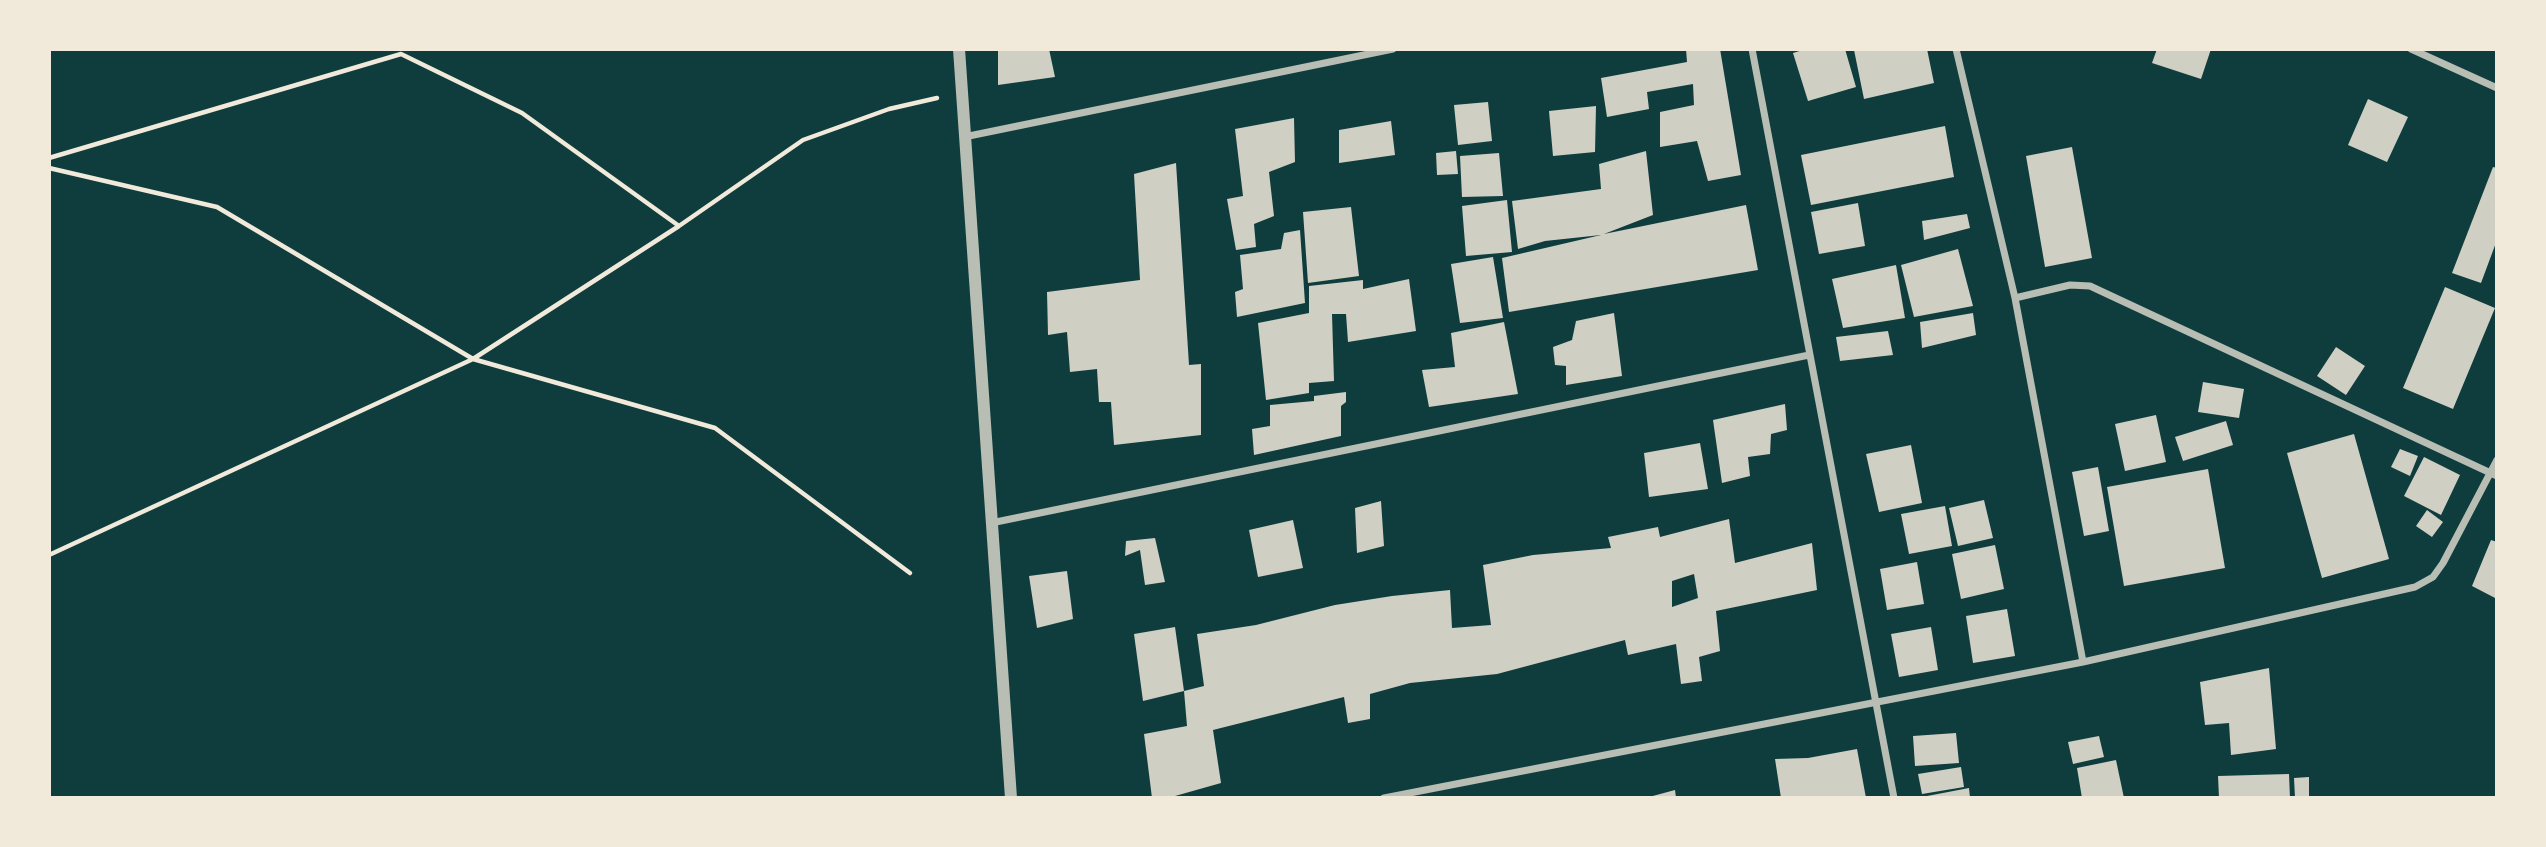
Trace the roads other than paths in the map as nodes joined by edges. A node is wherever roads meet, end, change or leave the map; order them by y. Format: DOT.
graph roads {
  1 [pos="959,49"];
  2 [pos="1393,49"];
  3 [pos="1752,49"];
  4 [pos="1956,49"];
  5 [pos="2411,49"];
  6 [pos="2497,88"];
  7 [pos="964,137"];
  8 [pos="2015,298"];
  9 [pos="1810,355"];
  10 [pos="2497,460"];
  11 [pos="2494,474"];
  12 [pos="992,523"];
  13 [pos="2083,662"];
  14 [pos="1873,701"];
  15 [pos="1011,798"];
  16 [pos="1384,798"];
  17 [pos="1894,798"];
  1 -- 7 [label="street"];
  2 -- 7 [label="street"];
  3 -- 9 [label="street"];
  4 -- 8 [label="street"];
  5 -- 6 [label="street"];
  7 -- 12 [label="street"];
  8 -- 11 [label="street"];
  8 -- 13 [label="street"];
  9 -- 12 [label="street"];
  9 -- 14 [label="street"];
  10 -- 11 [label="street"];
  11 -- 13 [label="street"];
  12 -- 15 [label="street"];
  13 -- 14 [label="street"];
  14 -- 16 [label="street"];
  14 -- 17 [label="street"];
}
